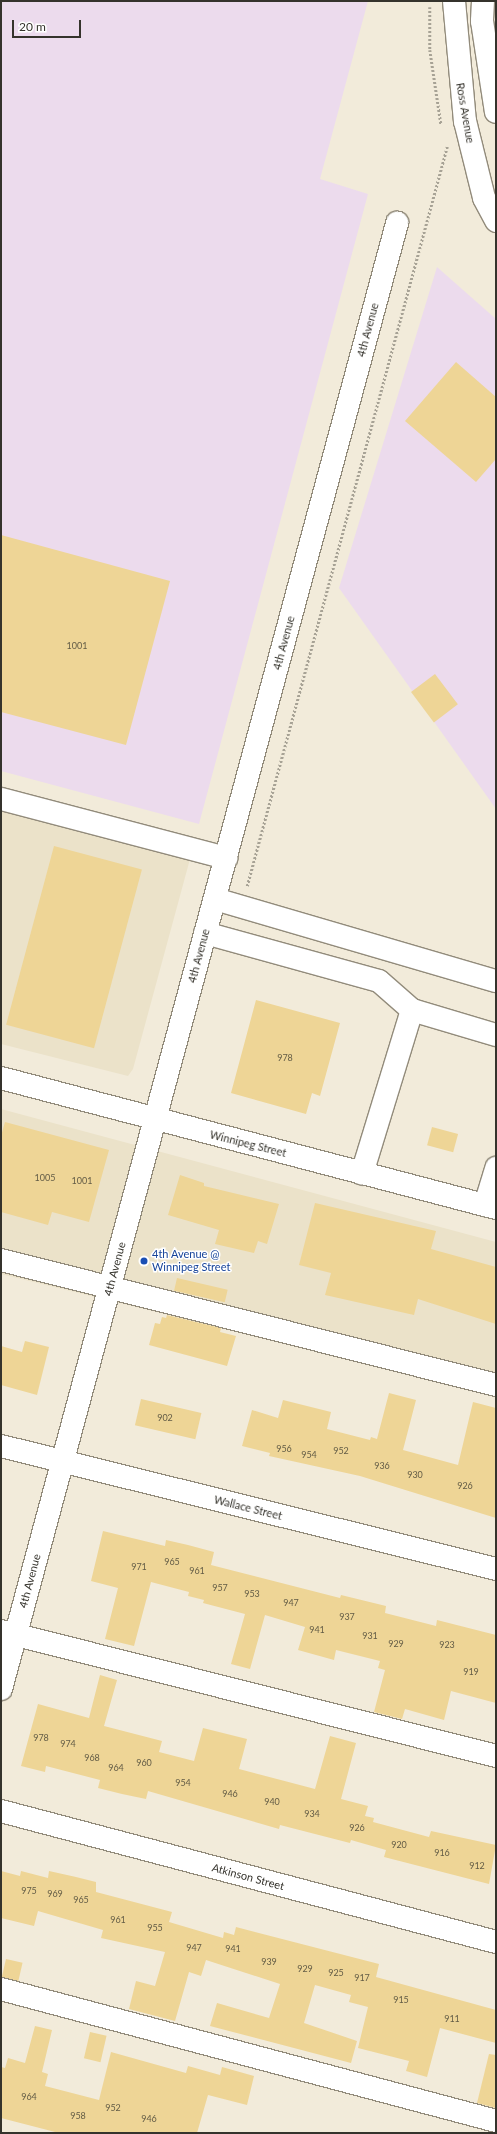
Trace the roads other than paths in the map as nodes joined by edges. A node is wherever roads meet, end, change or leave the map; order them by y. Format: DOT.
graph roads {
  1 [pos="454,1"];
  2 [pos="483,1"];
  3 [pos="496,112"];
  4 [pos="496,221"];
  5 [pos="397,223"];
  6 [pos="1,799"];
  7 [pos="226,858"];
  8 [pos="215,899"];
  9 [pos="205,933"];
  10 [pos="496,981"];
  11 [pos="412,1010"];
  12 [pos="496,1035"];
  13 [pos="1,1078"];
  14 [pos="155,1121"];
  15 [pos="496,1168"];
  16 [pos="362,1174"];
  17 [pos="490,1207"];
  18 [pos="1,1260"];
  19 [pos="109,1288"];
  20 [pos="496,1385"];
  21 [pos="1,1446"];
  22 [pos="63,1463"];
  23 [pos="496,1569"];
  24 [pos="8,1633"];
  25 [pos="1,1689"];
  26 [pos="496,1756"];
  27 [pos="1,1811"];
  28 [pos="496,1942"];
  29 [pos="1,1989"];
  30 [pos="496,2121"];
  1 -- 4 [label="street, Ross Avenue"];
  2 -- 3 [label="street"];
  5 -- 7 [label="street, 4th Avenue"];
  6 -- 7 [label="street"];
  7 -- 8 [label="street, 4th Avenue"];
  8 -- 9 [label="street, 4th Avenue"];
  8 -- 10 [label="street"];
  9 -- 11 [label="street"];
  9 -- 14 [label="street, 4th Avenue"];
  11 -- 12 [label="street"];
  11 -- 16 [label="street"];
  13 -- 14 [label="street, Winnipeg Street"];
  14 -- 16 [label="street, Winnipeg Street"];
  14 -- 19 [label="street, 4th Avenue"];
  15 -- 17 [label="street"];
  16 -- 17 [label="street, Winnipeg Street"];
  18 -- 19 [label="street"];
  19 -- 20 [label="street"];
  19 -- 22 [label="street, 4th Avenue"];
  21 -- 22 [label="street, Wallace Street"];
  22 -- 23 [label="street, Wallace Street"];
  22 -- 24 [label="street, 4th Avenue"];
  24 -- 25 [label="street, 4th Avenue"];
  24 -- 26 [label="street"];
  27 -- 28 [label="street, Atkinson Street"];
  29 -- 30 [label="street"];
}
